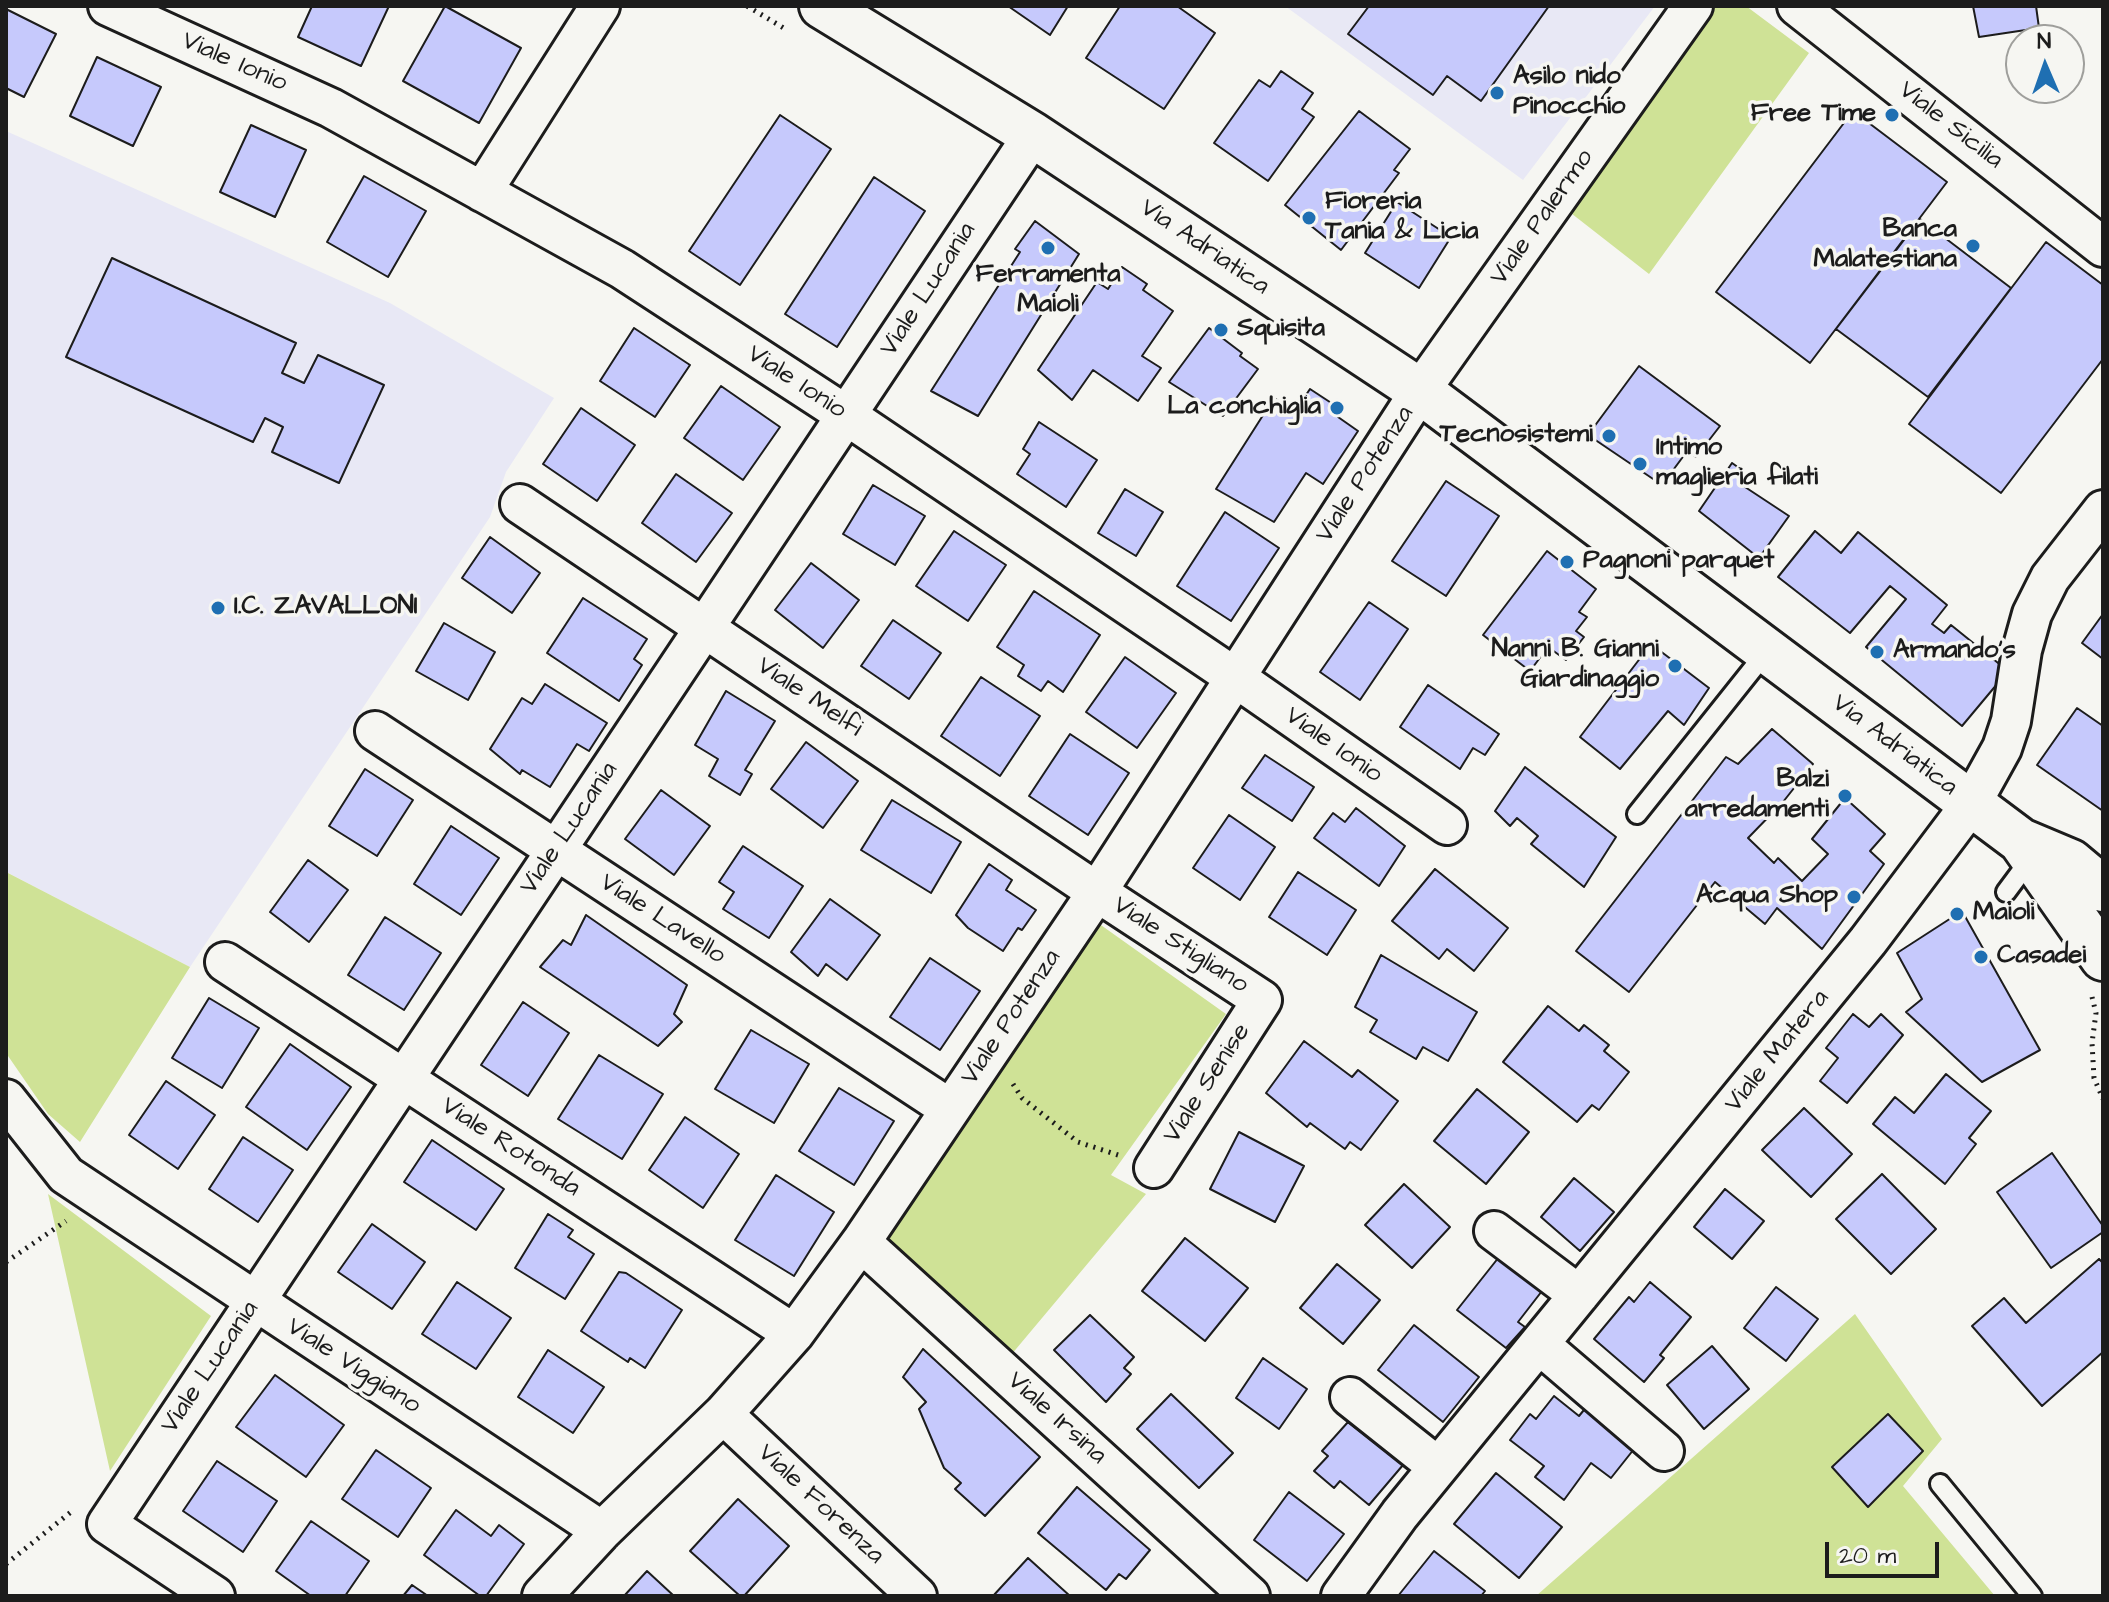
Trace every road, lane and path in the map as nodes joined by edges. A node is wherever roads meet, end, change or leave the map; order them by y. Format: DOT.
graph roads {
  1 [pos="108,6"];
  2 [pos="600,6"];
  3 [pos="747,6"];
  4 [pos="1693,6"];
  5 [pos="1797,6"];
  6 [pos="811,22"];
  7 [pos="1033,135"];
  8 [pos="482,192"];
  9 [pos="2103,247"];
  10 [pos="1420,391"];
  11 [pos="846,415"];
  12 [pos="520,504"];
  13 [pos="2103,510"];
  14 [pos="704,628"];
  15 [pos="1767,651"];
  16 [pos="1236,678"];
  17 [pos="375,731"];
  18 [pos="1971,804"];
  19 [pos="1637,814"];
  20 [pos="1447,825"];
  21 [pos="2027,849"];
  22 [pos="556,850"];
  23 [pos="2103,889"];
  24 [pos="1097,892"];
  25 [pos="2006,892"];
  26 [pos="225,962"];
  27 [pos="2096,974"];
  28 [pos="1262,1000"];
  29 [pos="990,1051"];
  30 [pos="404,1079"];
  31 [pos="6,1099"];
  32 [pos="2103,1099"];
  33 [pos="950,1109"];
  34 [pos="1154,1168"];
  35 [pos="100,1198"];
  36 [pos="1494,1231"];
  37 [pos="861,1242"];
  38 [pos="6,1262"];
  39 [pos="1579,1295"];
  40 [pos="255,1302"];
  41 [pos="794,1334"];
  42 [pos="1539,1344"];
  43 [pos="1350,1397"];
  44 [pos="723,1414"];
  45 [pos="1664,1451"];
  46 [pos="1438,1467"];
  47 [pos="1940,1484"];
  48 [pos="94,1514"];
  49 [pos="602,1531"];
  50 [pos="6,1564"];
  51 [pos="215,1596"];
  52 [pos="542,1596"];
  53 [pos="917,1596"];
  54 [pos="1250,1596"];
  55 [pos="1341,1596"];
  56 [pos="2032,1596"];
  1 -- 8 [label="street, Viale Ionio"];
  2 -- 8 [label="street"];
  3 -- 6 [label="path"];
  4 -- 10 [label="street, Viale Palermo"];
  5 -- 9 [label="street, Viale Sicilia"];
  6 -- 7 [label="main road, Via Adriatica"];
  7 -- 10 [label="main road, Via Adriatica"];
  7 -- 11 [label="street, Viale Lucania"];
  8 -- 11 [label="street, Viale Ionio"];
  10 -- 15 [label="main road, Via Adriatica"];
  10 -- 16 [label="street, Viale Potenza"];
  11 -- 14 [label="street, Viale Lucania"];
  11 -- 16 [label="street, Viale Ionio"];
  12 -- 14 [label="street, Viale Melfi"];
  13 -- 18 [label="street, Viale Matera"];
  14 -- 22 [label="street, Viale Lucania"];
  14 -- 24 [label="street, Viale Melfi"];
  15 -- 18 [label="main road, Via Adriatica"];
  15 -- 19 [label="lane"];
  16 -- 20 [label="street, Viale Ionio"];
  16 -- 24 [label="street, Viale Potenza"];
  17 -- 22 [label="street, Viale Lavello"];
  18 -- 21 [label="main road, Via Adriatica"];
  18 -- 39 [label="street, Viale Matera"];
  21 -- 23 [label="main road, Via Adriatica"];
  21 -- 25 [label="lane"];
  21 -- 27 [label="main road, Via Adriatica"];
  22 -- 30 [label="street, Viale Lucania"];
  22 -- 33 [label="street, Viale Lavello"];
  24 -- 28 [label="street, Viale Stigliano"];
  24 -- 29 [label="street, Viale Potenza"];
  26 -- 30 [label="street, Viale Rotonda"];
  27 -- 32 [label="path"];
  28 -- 34 [label="street, Viale Senise"];
  29 -- 33 [label="street, Viale Potenza"];
  29 -- 34 [label="path"];
  30 -- 40 [label="street, Viale Lucania"];
  30 -- 41 [label="street, Viale Rotonda"];
  31 -- 35 [label="street, Viale Viggiano"];
  33 -- 37 [label="street, Viale Potenza"];
  35 -- 38 [label="path"];
  35 -- 40 [label="street, Viale Viggiano"];
  36 -- 39 [label="street"];
  37 -- 41 [label="street, Viale Potenza"];
  37 -- 54 [label="street, Viale Irsina"];
  39 -- 42 [label="street, Viale Matera"];
  40 -- 48 [label="street, Viale Lucania"];
  40 -- 49 [label="street, Viale Viggiano"];
  41 -- 44 [label="street, Viale Potenza"];
  42 -- 45 [label="street"];
  42 -- 46 [label="street, Viale Matera"];
  43 -- 46 [label="street"];
  44 -- 49 [label="street, Viale Potenza"];
  44 -- 53 [label="street, Viale Forenza"];
  46 -- 55 [label="street, Viale Matera"];
  47 -- 56 [label="lane"];
  48 -- 50 [label="path"];
  48 -- 51 [label="street"];
  49 -- 52 [label="street, Viale Potenza"];
}
